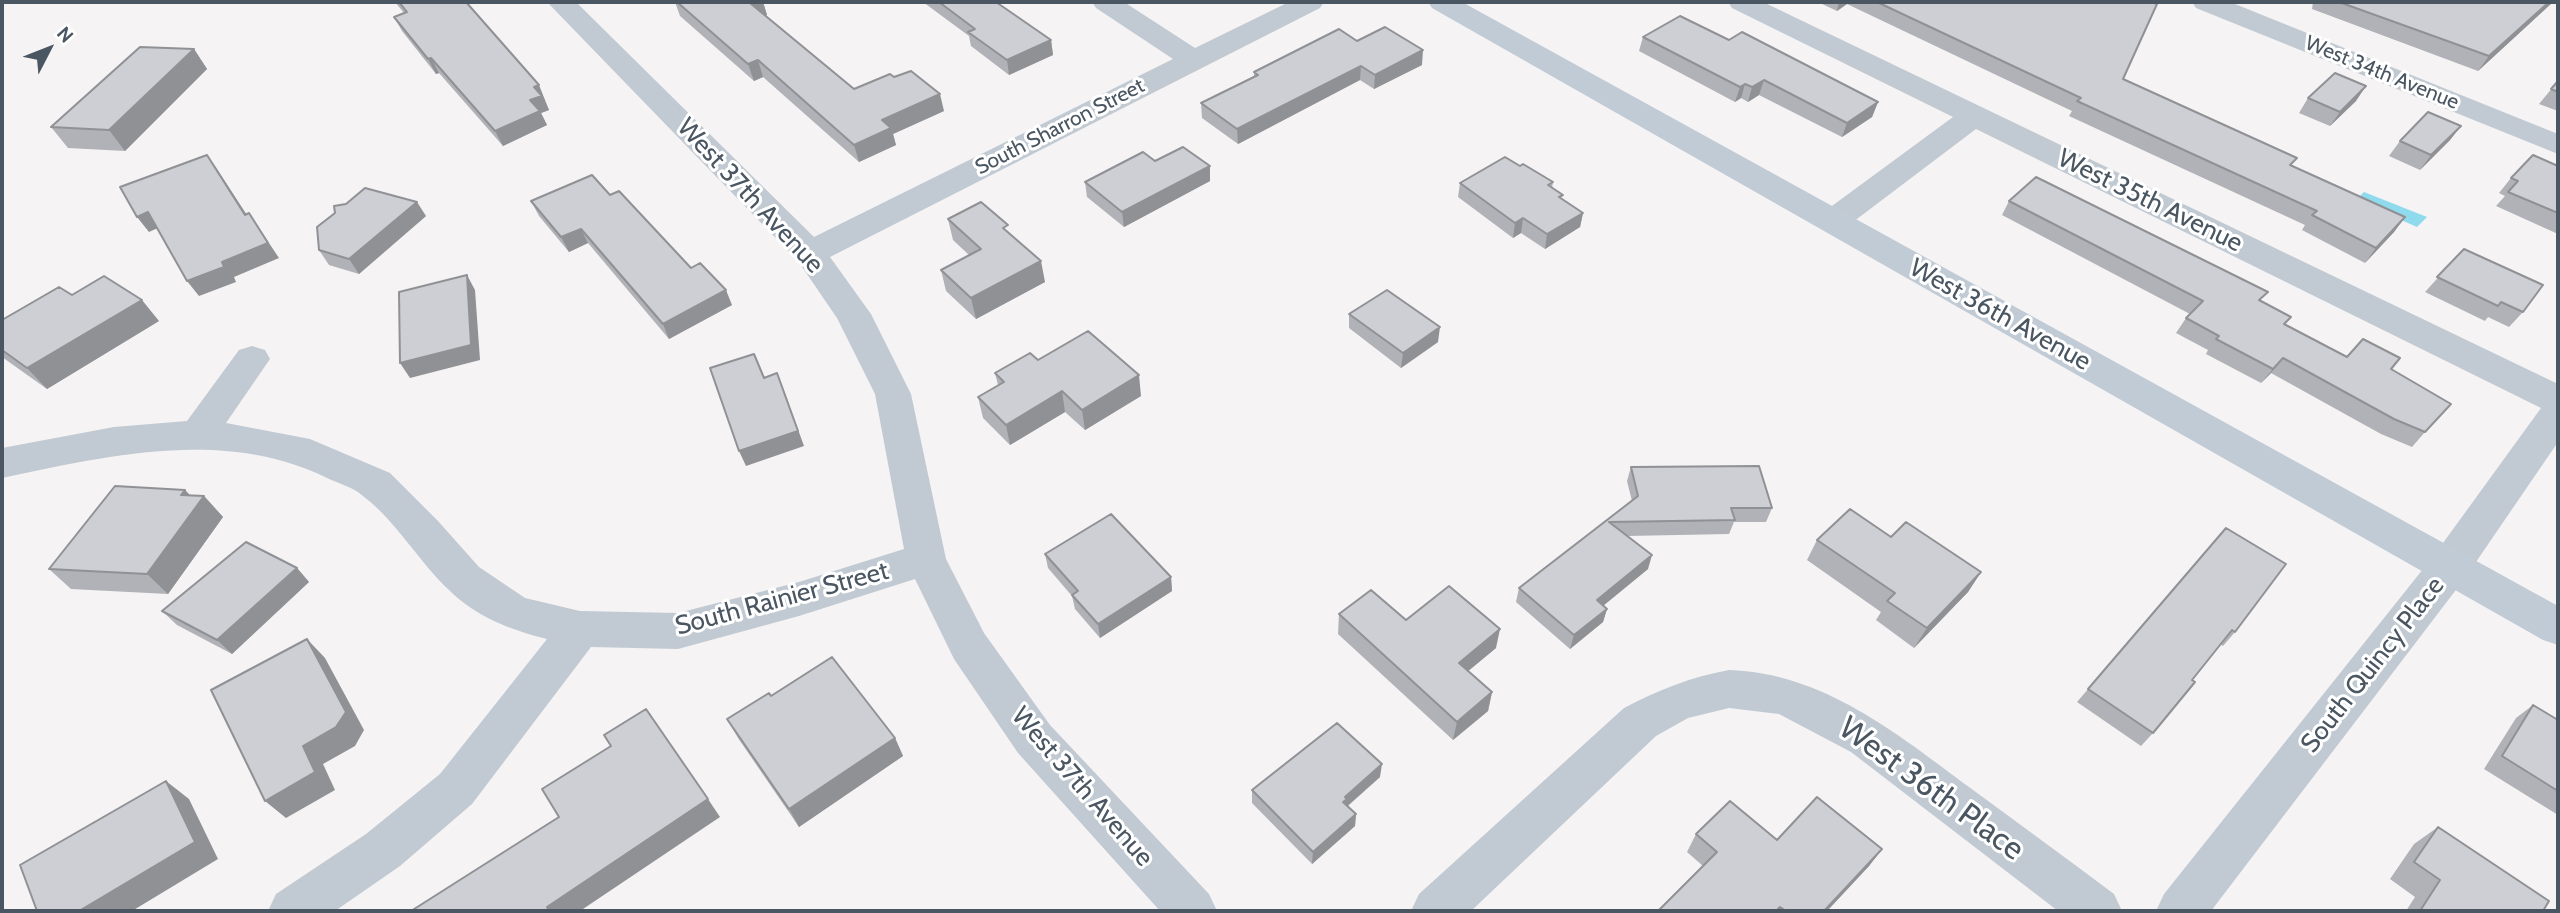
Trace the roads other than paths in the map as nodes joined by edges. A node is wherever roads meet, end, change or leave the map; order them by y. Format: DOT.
graph roads {
  1 [pos="561,2"];
  2 [pos="1106,2"];
  3 [pos="1310,2"];
  4 [pos="1442,2"];
  5 [pos="1742,2"];
  6 [pos="2206,2"];
  7 [pos="1193,60"];
  8 [pos="1975,116"];
  9 [pos="2558,145"];
  10 [pos="1832,221"];
  11 [pos="810,253"];
  12 [pos="252,359"];
  13 [pos="2558,400"];
  14 [pos="2558,413"];
  15 [pos="198,434"];
  16 [pos="2,463"];
  17 [pos="926,559"];
  18 [pos="2450,566"];
  19 [pos="2558,627"];
  20 [pos="580,629"];
  21 [pos="293,911"];
  22 [pos="1192,911"];
  23 [pos="1436,911"];
  24 [pos="2097,911"];
  25 [pos="2181,911"];
  1 -- 11 [label="street, West 37th Avenue"];
  2 -- 7 [label="street"];
  3 -- 7 [label="street, South Sharron Street"];
  4 -- 10 [label="street, West 36th Avenue"];
  5 -- 8 [label="street, West 35th Avenue"];
  6 -- 9 [label="street, West 34th Avenue"];
  7 -- 11 [label="street, South Sharron Street"];
  8 -- 10 [label="street"];
  8 -- 13 [label="street, West 35th Avenue"];
  10 -- 18 [label="street, West 36th Avenue"];
  11 -- 17 [label="street, West 37th Avenue"];
  12 -- 15 [label="street"];
  14 -- 18 [label="street, South Quincy Place"];
  15 -- 16 [label="street"];
  15 -- 20 [label="street"];
  17 -- 20 [label="street, South Rainier Street"];
  17 -- 22 [label="street, West 37th Avenue"];
  18 -- 19 [label="street, West 36th Avenue"];
  18 -- 25 [label="street, South Quincy Place"];
  20 -- 21 [label="street"];
  23 -- 24 [label="street, West 36th Place"];
}
